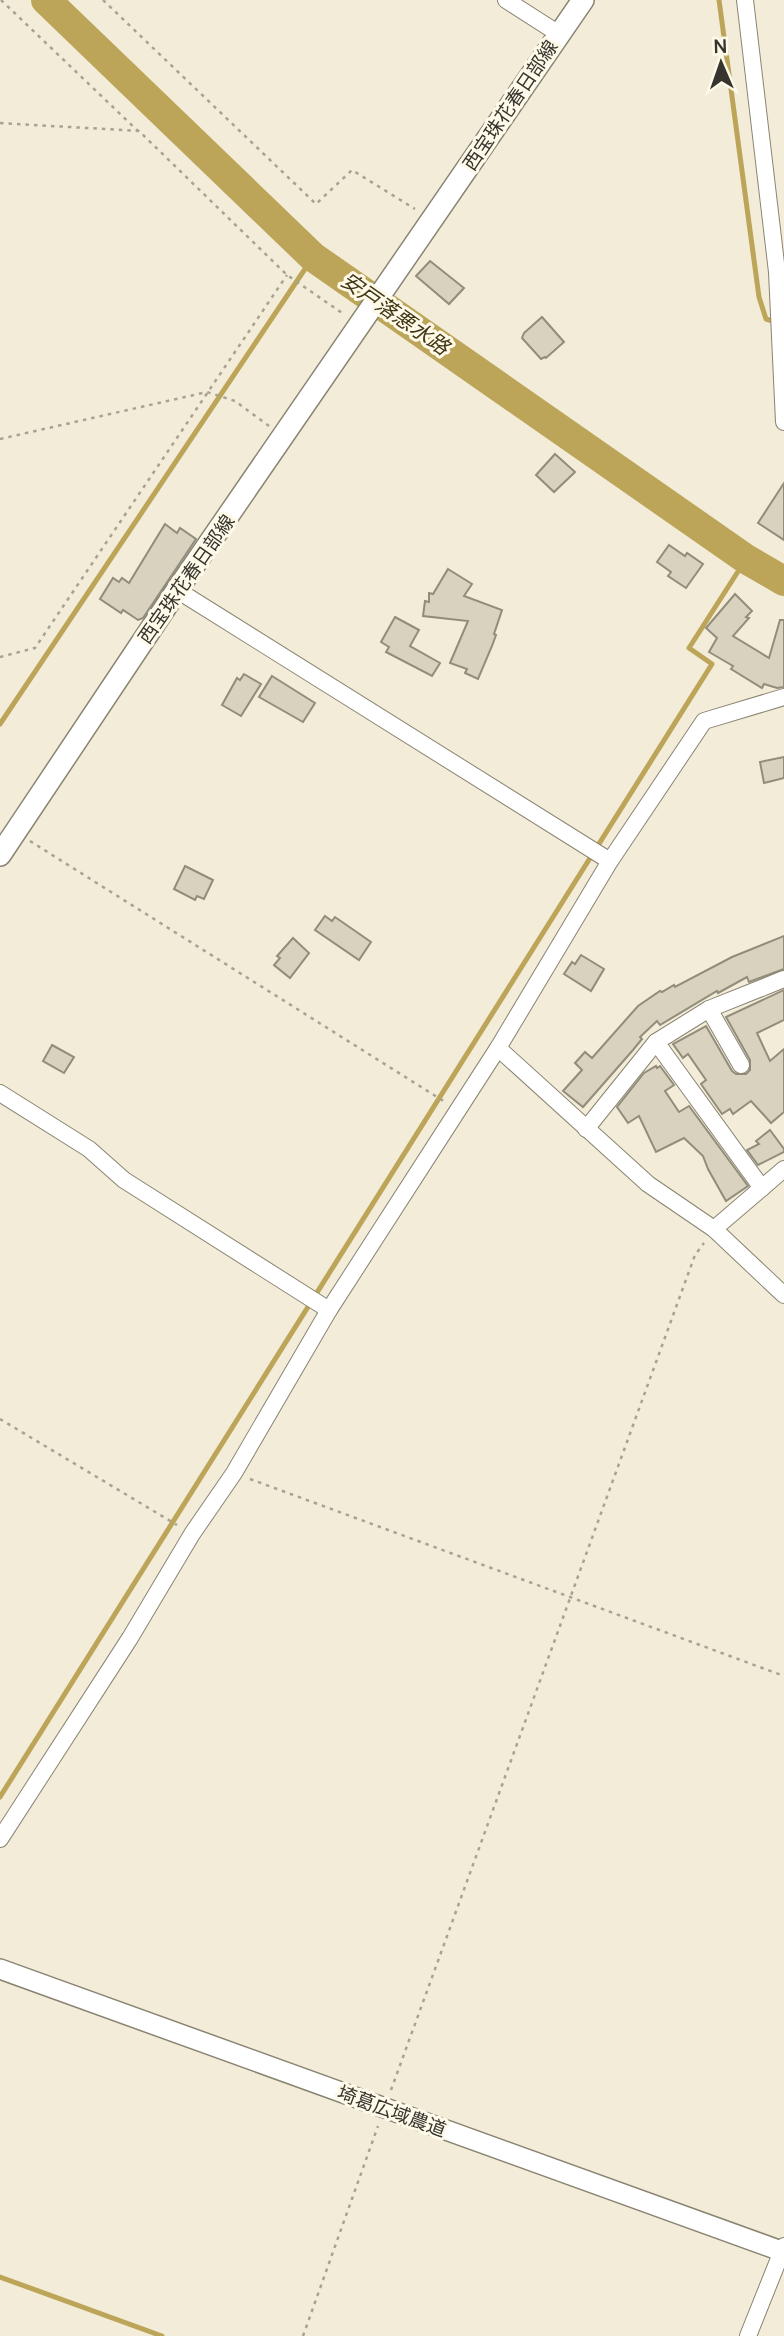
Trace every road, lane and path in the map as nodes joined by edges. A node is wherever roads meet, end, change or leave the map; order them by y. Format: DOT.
graph roads {
  1 [pos="1,0"];
  2 [pos="103,0"];
  3 [pos="506,0"];
  4 [pos="583,0"];
  5 [pos="745,0"];
  6 [pos="559,34"];
  7 [pos="0,123"];
  8 [pos="139,131"];
  9 [pos="433,219"];
  10 [pos="287,275"];
  11 [pos="359,324"];
  12 [pos="207,392"];
  13 [pos="784,422"];
  14 [pos="284,437"];
  15 [pos="0,439"];
  16 [pos="177,590"];
  17 [pos="0,657"];
  18 [pos="784,697"];
  19 [pos="15,831"];
  20 [pos="0,855"];
  21 [pos="610,861"];
  22 [pos="784,979"];
  23 [pos="709,1009"];
  24 [pos="656,1042"];
  25 [pos="498,1048"];
  26 [pos="741,1065"];
  27 [pos="0,1093"];
  28 [pos="458,1110"];
  29 [pos="586,1129"];
  30 [pos="784,1169"];
  31 [pos="762,1188"];
  32 [pos="714,1229"];
  33 [pos="784,1295"];
  34 [pos="329,1310"];
  35 [pos="0,1419"];
  36 [pos="234,1473"];
  37 [pos="192,1534"];
  38 [pos="570,1598"];
  39 [pos="784,1676"];
  40 [pos="0,1839"];
  41 [pos="0,1969"];
  42 [pos="384,2109"];
  43 [pos="783,2250"];
  44 [pos="303,2336"];
  45 [pos="748,2336"];
  1 -- 8 [label="path"];
  2 -- 9 [label="path"];
  3 -- 6 [label="street"];
  4 -- 6 [label="main road, 西宝珠花春日部線"];
  5 -- 13 [label="street"];
  6 -- 9 [label="main road, 西宝珠花春日部線"];
  7 -- 8 [label="path"];
  8 -- 10 [label="path"];
  9 -- 11 [label="main road, 西宝珠花春日部線"];
  10 -- 11 [label="path"];
  10 -- 12 [label="path"];
  11 -- 14 [label="main road, 西宝珠花春日部線"];
  12 -- 14 [label="path"];
  12 -- 15 [label="path"];
  12 -- 17 [label="path"];
  14 -- 16 [label="main road, 西宝珠花春日部線"];
  16 -- 19 [label="main road, 西宝珠花春日部線"];
  16 -- 21 [label="street"];
  18 -- 21 [label="street"];
  19 -- 20 [label="main road, 西宝珠花春日部線"];
  19 -- 28 [label="path"];
  21 -- 25 [label="street"];
  22 -- 23 [label="street"];
  23 -- 24 [label="street"];
  23 -- 26 [label="street"];
  24 -- 29 [label="street"];
  24 -- 31 [label="street"];
  25 -- 28 [label="street"];
  25 -- 29 [label="street"];
  27 -- 34 [label="street"];
  28 -- 34 [label="street"];
  29 -- 32 [label="street"];
  30 -- 31 [label="street"];
  31 -- 32 [label="street"];
  32 -- 33 [label="street"];
  32 -- 38 [label="path"];
  34 -- 36 [label="street"];
  35 -- 37 [label="path"];
  36 -- 37 [label="street"];
  36 -- 38 [label="path"];
  37 -- 40 [label="street"];
  38 -- 39 [label="path"];
  38 -- 42 [label="path"];
  41 -- 42 [label="street, 埼葛広域農道"];
  42 -- 43 [label="street, 埼葛広域農道"];
  42 -- 44 [label="path"];
  43 -- 45 [label="street"];
}
